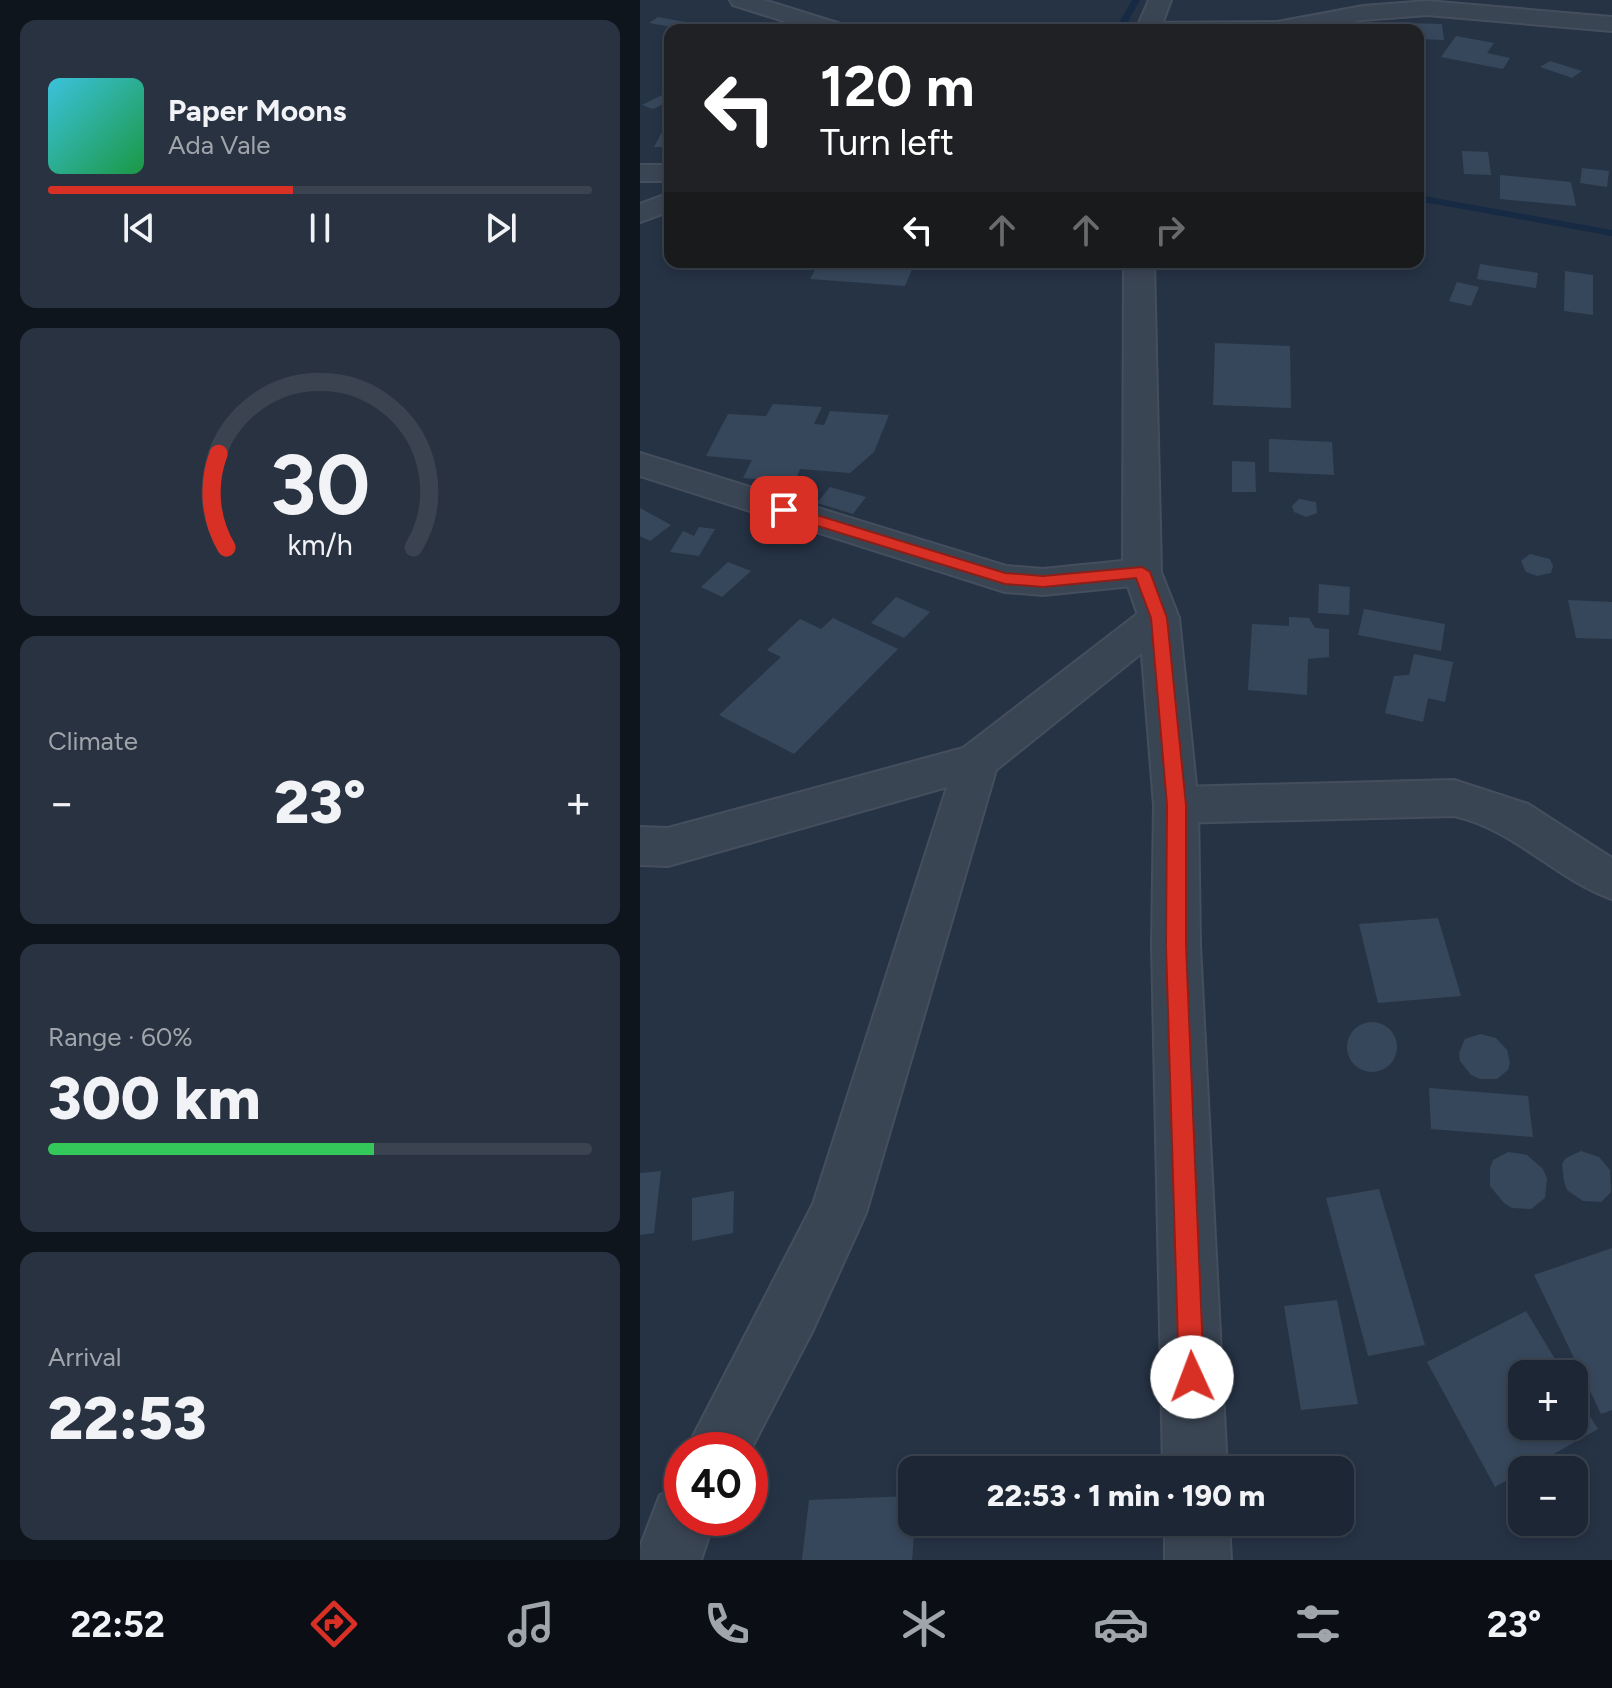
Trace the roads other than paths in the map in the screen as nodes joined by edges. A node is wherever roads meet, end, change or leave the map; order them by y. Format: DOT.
graph roads {
  1 [pos="741,0"];
  2 [pos="1160,0"];
  3 [pos="817,24"];
  4 [pos="1150,24"];
  5 [pos="1305,24"];
  6 [pos="1612,24"];
  7 [pos="640,173"];
  8 [pos="664,173"];
  9 [pos="664,204"];
  10 [pos="640,214"];
  11 [pos="1139,268"];
  12 [pos="640,464"];
  13 [pos="1142,572"];
  14 [pos="1159,618"];
  15 [pos="977,761"];
  16 [pos="1176,805"];
  17 [pos="640,846"];
  18 [pos="1612,879"];
  19 [pos="727,1432"];
  20 [pos="1194,1456"];
  21 [pos="677,1536"];
  22 [pos="1197,1536"];
  23 [pos="668,1560"];
  24 [pos="1198,1560"];
  1 -- 3 [label="street"];
  2 -- 4 [label="street"];
  5 -- 6 [label="street"];
  7 -- 8 [label="street"];
  9 -- 10 [label="street"];
  11 -- 13 [label="street"];
  12 -- 13 [label="street"];
  13 -- 14 [label="street"];
  14 -- 15 [label="street"];
  14 -- 16 [label="street"];
  15 -- 17 [label="street"];
  15 -- 19 [label="street"];
  16 -- 18 [label="street"];
  16 -- 20 [label="street"];
  21 -- 23 [label="street"];
  22 -- 24 [label="street"];
}
